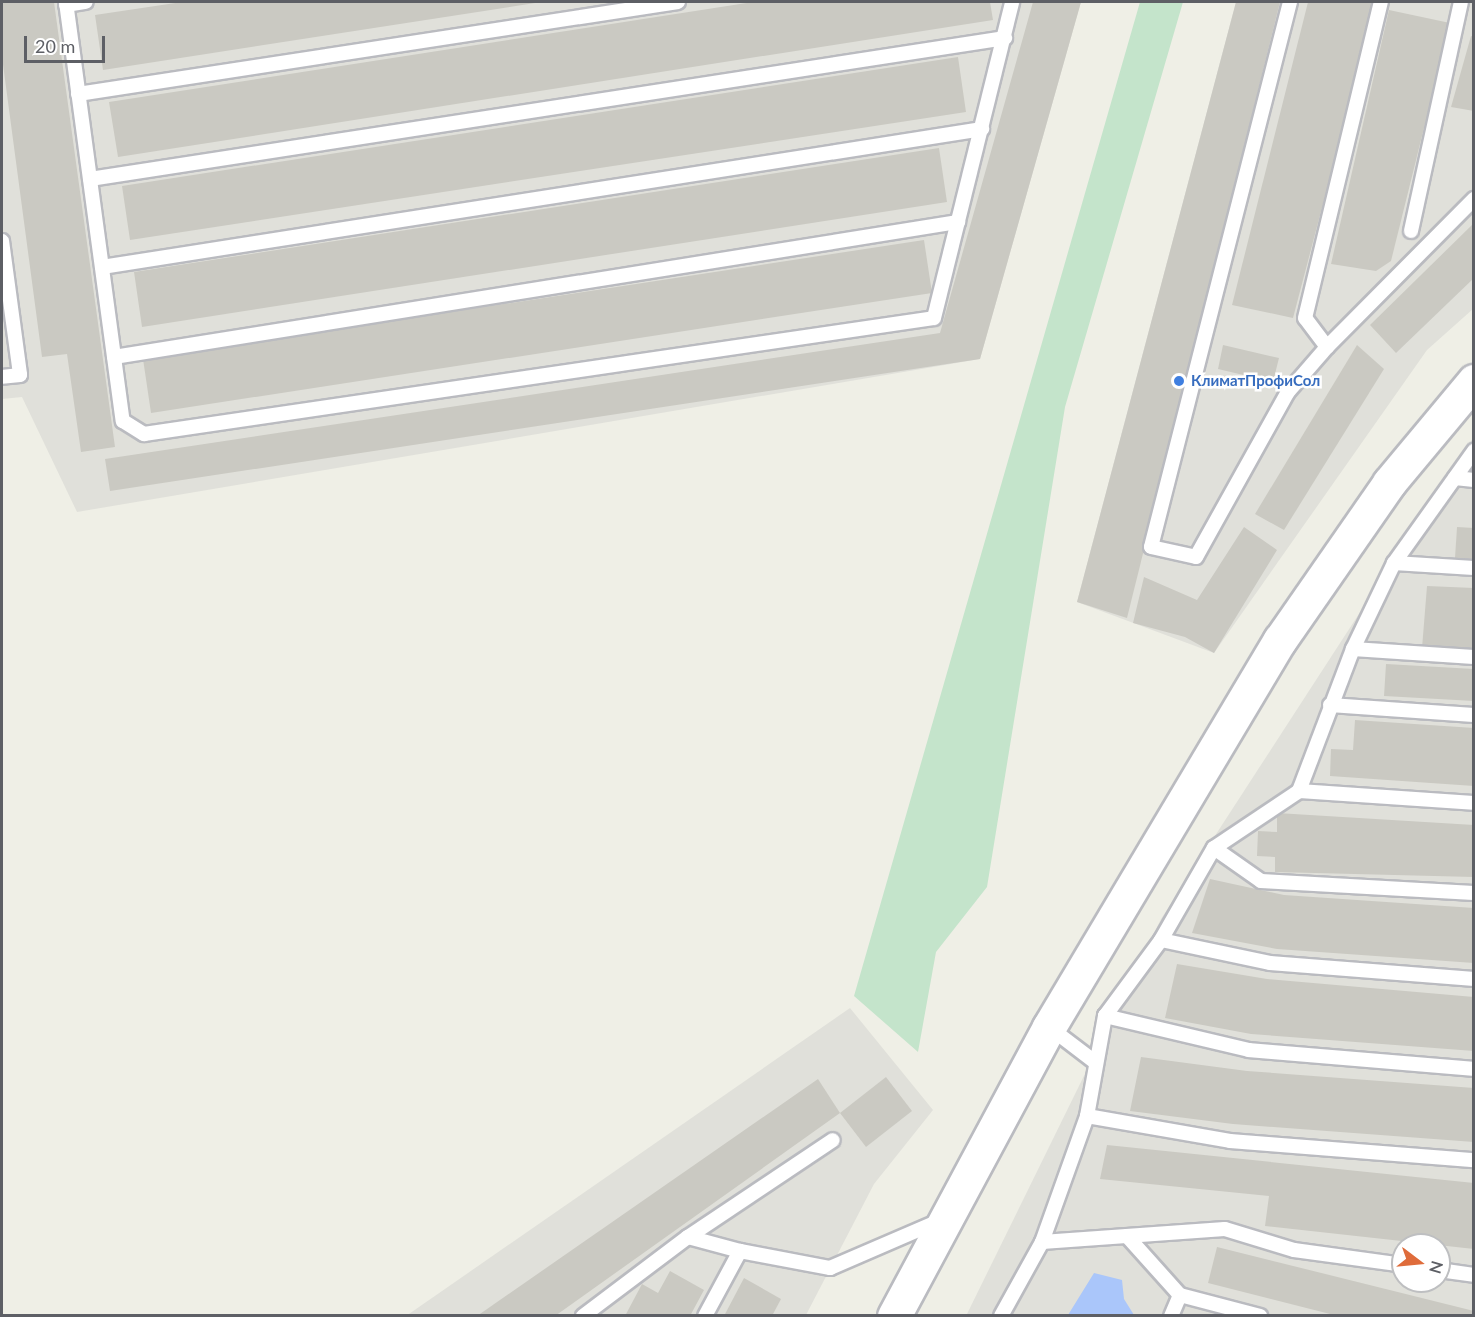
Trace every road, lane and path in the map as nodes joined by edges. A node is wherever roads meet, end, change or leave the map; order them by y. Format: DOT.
graph roads {
  1 [pos="86,2"];
  2 [pos="678,2"];
  3 [pos="1012,2"];
  4 [pos="1290,2"];
  5 [pos="1381,2"];
  6 [pos="1461,2"];
  7 [pos="66,3"];
  8 [pos="1473,9"];
  9 [pos="1005,38"];
  10 [pos="78,94"];
  11 [pos="982,129"];
  12 [pos="90,179"];
  13 [pos="1473,199"];
  14 [pos="958,222"];
  15 [pos="1411,231"];
  16 [pos="2,241"];
  17 [pos="102,267"];
  18 [pos="4,280"];
  19 [pos="1327,347"];
  20 [pos="114,357"];
  21 [pos="2,377"];
  22 [pos="1473,381"];
  23 [pos="1473,451"];
  24 [pos="1455,478"];
  25 [pos="1473,480"];
  26 [pos="1394,563"];
  27 [pos="1473,568"];
  28 [pos="1353,649"];
  29 [pos="1473,657"];
  30 [pos="1330,705"];
  31 [pos="1473,715"];
  32 [pos="1299,791"];
  33 [pos="1473,803"];
  34 [pos="1214,848"];
  35 [pos="1473,893"];
  36 [pos="1161,940"];
  37 [pos="1473,979"];
  38 [pos="1105,1016"];
  39 [pos="1049,1028"];
  40 [pos="1095,1062"];
  41 [pos="1473,1069"];
  42 [pos="1087,1116"];
  43 [pos="833,1140"];
  44 [pos="1473,1160"];
  45 [pos="946,1218"];
  46 [pos="1127,1236"];
  47 [pos="688,1237"];
  48 [pos="1042,1242"];
  49 [pos="740,1251"];
  50 [pos="1391,1263"];
  51 [pos="1451,1272"];
  52 [pos="1473,1275"];
  53 [pos="1180,1295"];
  54 [pos="583,1316"];
  55 [pos="705,1316"];
  56 [pos="894,1316"];
  57 [pos="1001,1316"];
  58 [pos="1171,1316"];
  59 [pos="1260,1316"];
  1 -- 7 [label="lane"];
  2 -- 10 [label="lane"];
  3 -- 9 [label="lane"];
  4 -- 19 [label="lane"];
  5 -- 19 [label="lane"];
  6 -- 8 [label="lane"];
  6 -- 15 [label="lane"];
  7 -- 10 [label="lane"];
  9 -- 11 [label="lane"];
  9 -- 12 [label="lane"];
  10 -- 12 [label="lane"];
  11 -- 14 [label="lane"];
  11 -- 17 [label="lane"];
  12 -- 17 [label="lane"];
  13 -- 19 [label="lane"];
  14 -- 20 [label="lane"];
  14 -- 20 [label="lane"];
  16 -- 18 [label="lane"];
  17 -- 20 [label="lane"];
  18 -- 21 [label="lane"];
  22 -- 39 [label="main road"];
  23 -- 24 [label="lane"];
  24 -- 25 [label="lane"];
  24 -- 26 [label="lane"];
  26 -- 27 [label="lane"];
  26 -- 28 [label="lane"];
  28 -- 29 [label="lane"];
  28 -- 30 [label="lane"];
  30 -- 31 [label="lane"];
  30 -- 32 [label="lane"];
  32 -- 33 [label="lane"];
  32 -- 34 [label="lane"];
  34 -- 35 [label="lane"];
  34 -- 36 [label="lane"];
  36 -- 37 [label="lane"];
  36 -- 38 [label="lane"];
  38 -- 40 [label="lane"];
  38 -- 41 [label="lane"];
  39 -- 40 [label="lane"];
  39 -- 45 [label="main road"];
  40 -- 42 [label="lane"];
  42 -- 44 [label="lane"];
  42 -- 48 [label="lane"];
  43 -- 47 [label="lane"];
  45 -- 49 [label="lane"];
  45 -- 56 [label="main road"];
  46 -- 48 [label="lane"];
  46 -- 50 [label="lane"];
  46 -- 53 [label="lane"];
  47 -- 49 [label="lane"];
  47 -- 54 [label="lane"];
  48 -- 57 [label="lane"];
  49 -- 55 [label="lane"];
  51 -- 52 [label="lane"];
  53 -- 58 [label="lane"];
  53 -- 59 [label="lane"];
}
